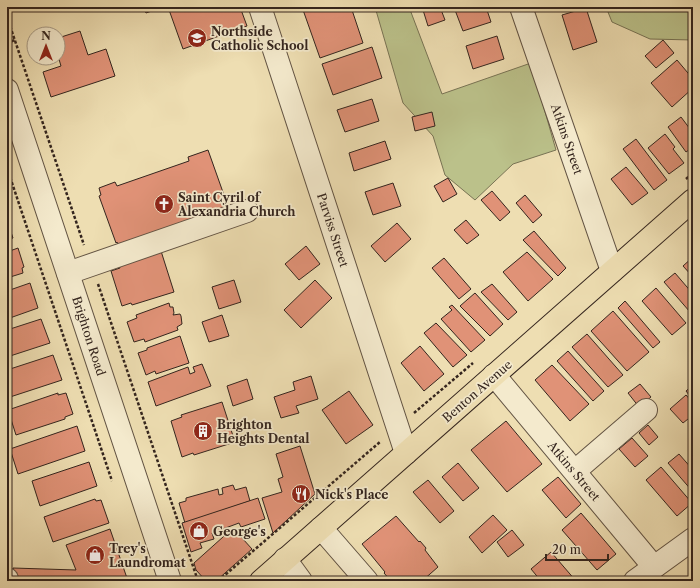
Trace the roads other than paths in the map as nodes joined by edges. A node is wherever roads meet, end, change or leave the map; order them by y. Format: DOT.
graph roads {
  1 [pos="260,7"];
  2 [pos="522,7"];
  3 [pos="7,90"];
  4 [pos="687,192"];
  5 [pos="247,211"];
  6 [pos="612,272"];
  7 [pos="68,273"];
  8 [pos="494,375"];
  9 [pos="646,410"];
  10 [pos="406,453"];
  11 [pos="575,471"];
  12 [pos="321,528"];
  13 [pos="692,547"];
  14 [pos="285,559"];
  15 [pos="654,567"];
  16 [pos="170,581"];
  17 [pos="260,581"];
  18 [pos="301,581"];
  19 [pos="367,581"];
  20 [pos="635,581"];
  1 -- 10 [label="street, Parviss Street"];
  2 -- 6 [label="street, Atkins Street"];
  3 -- 7 [label="street, Brighton Road"];
  4 -- 6 [label="main road, Benton Avenue"];
  5 -- 7 [label="street"];
  6 -- 8 [label="main road, Benton Avenue"];
  7 -- 16 [label="street, Brighton Road"];
  8 -- 10 [label="main road, Benton Avenue"];
  8 -- 11 [label="street, Atkins Street"];
  9 -- 11 [label="street"];
  10 -- 12 [label="main road, Benton Avenue"];
  11 -- 15 [label="street, Atkins Street"];
  12 -- 14 [label="main road, Benton Avenue"];
  12 -- 19 [label="street"];
  13 -- 15 [label="street"];
  14 -- 17 [label="main road, Benton Avenue"];
  14 -- 18 [label="street"];
  15 -- 20 [label="street"];
}
